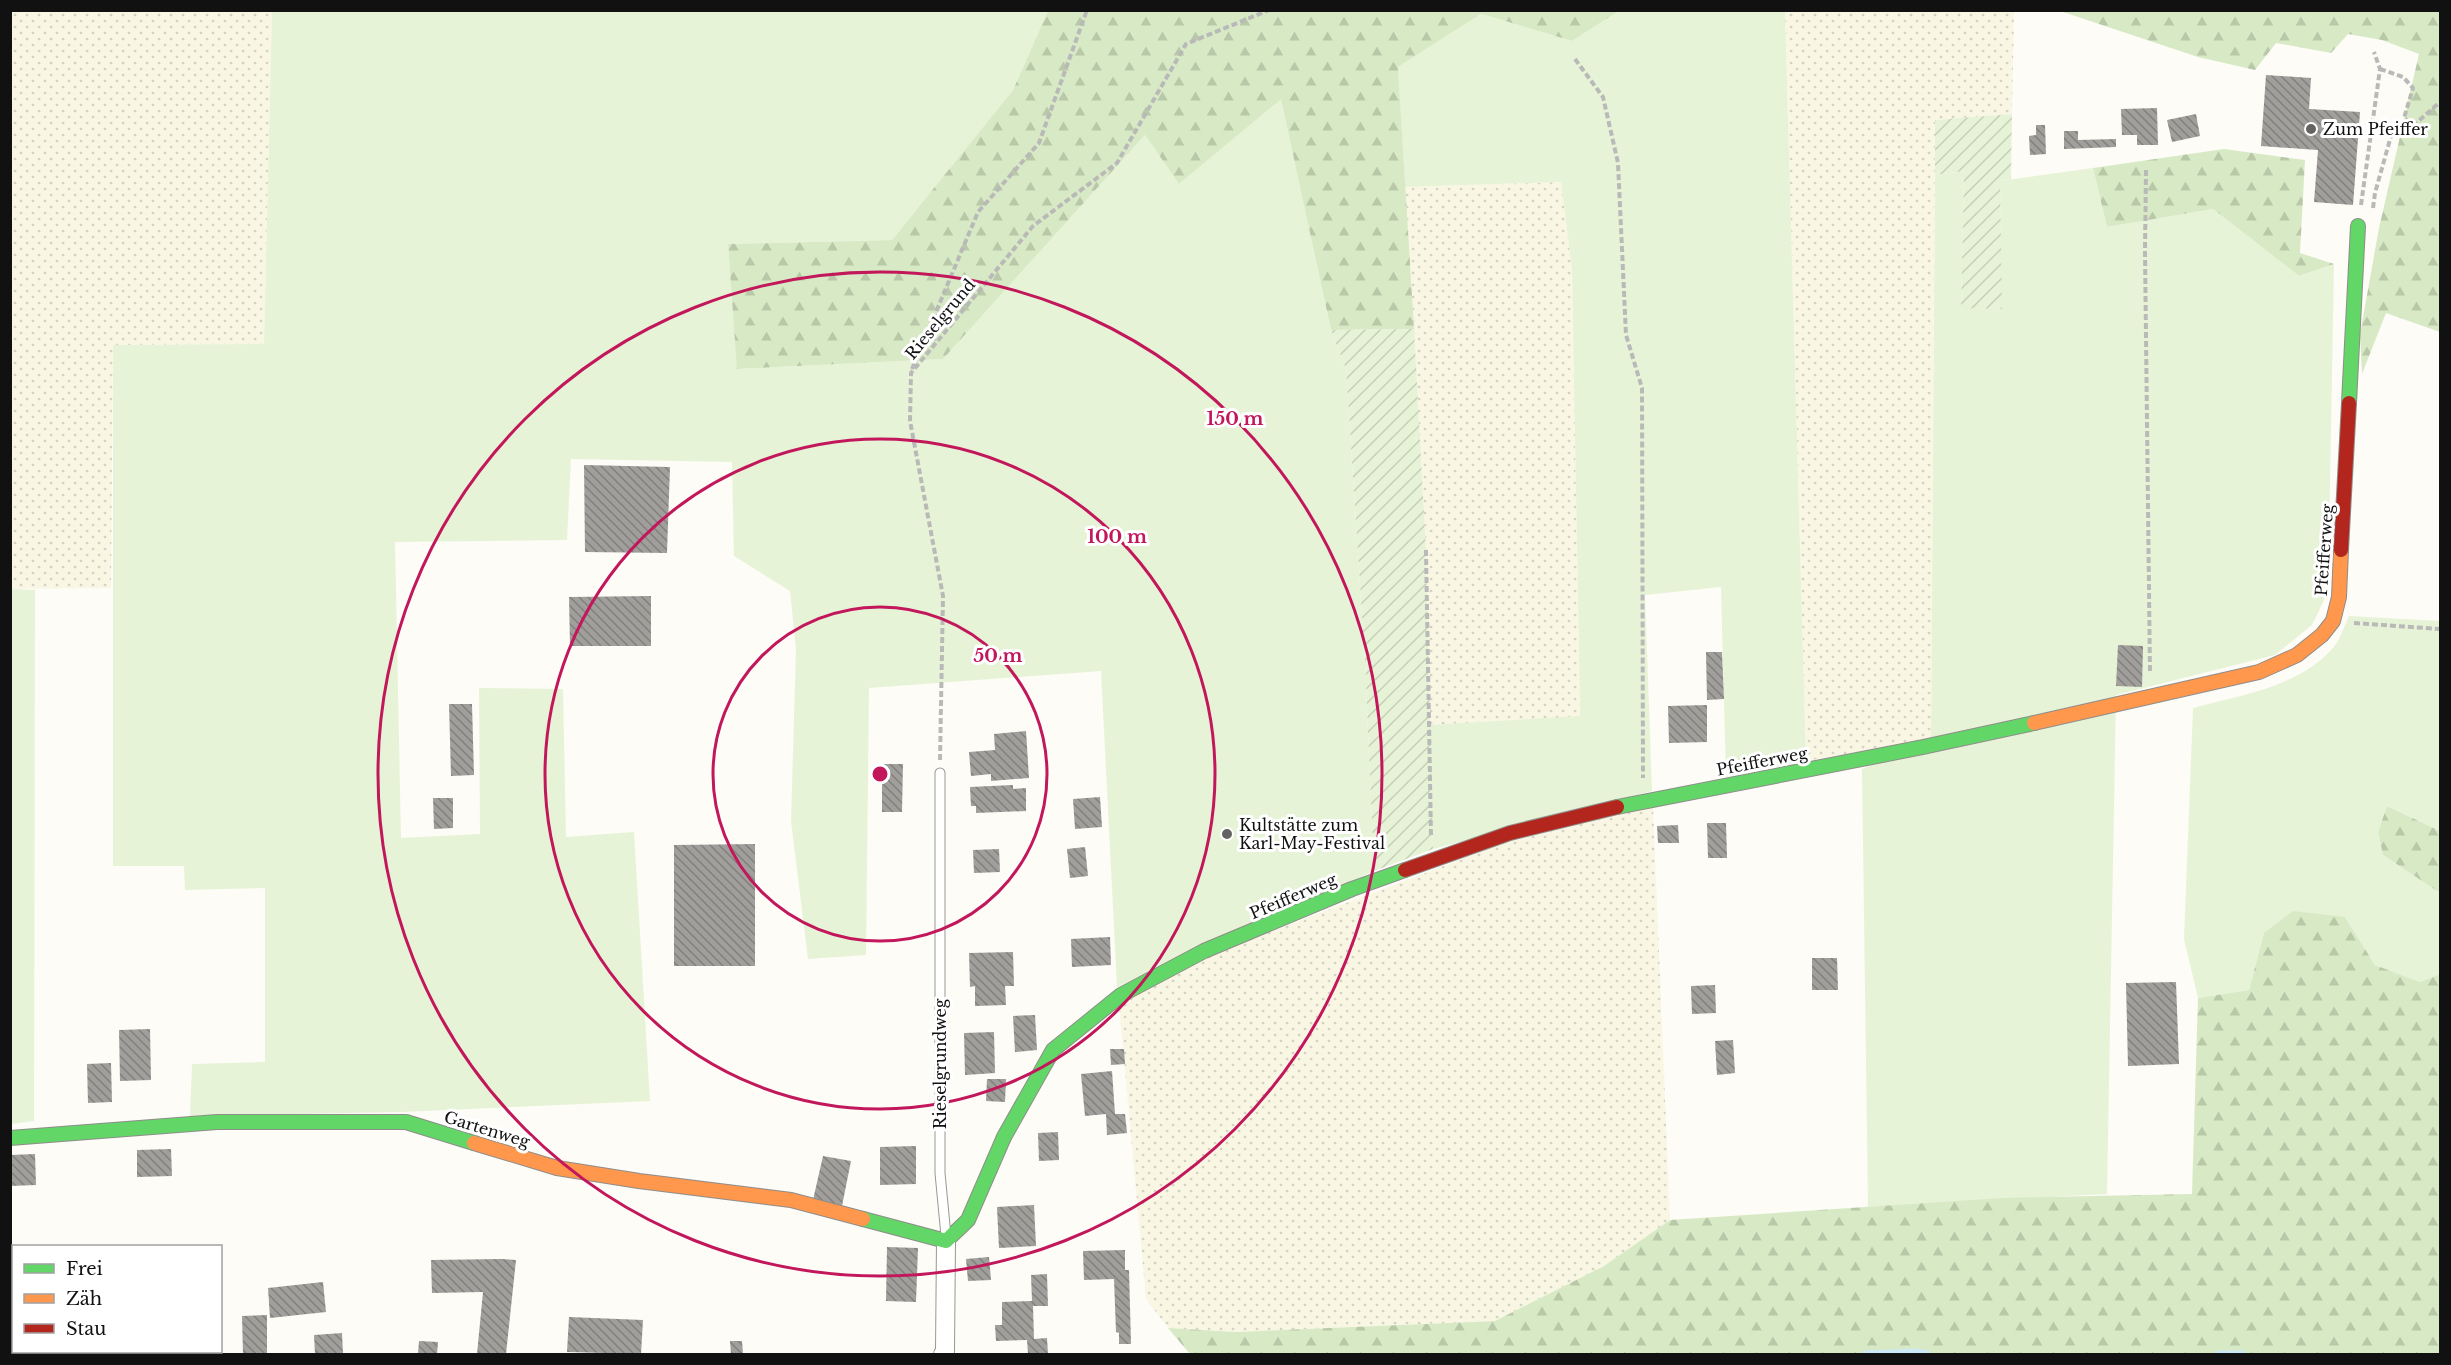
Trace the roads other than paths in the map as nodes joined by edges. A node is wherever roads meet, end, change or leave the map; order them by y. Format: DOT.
graph roads {
  1 [pos="2358,226"];
  2 [pos="940,773"];
  3 [pos="10,1138"];
  4 [pos="946,1241"];
  5 [pos="943,1354"];
  1 -- 4 [label="street, Pfeifferweg"];
  2 -- 4 [label="lane, Rieselgrundweg"];
  3 -- 4 [label="street, Gartenweg"];
  4 -- 5 [label="street, Rieselgrundweg"];
}
